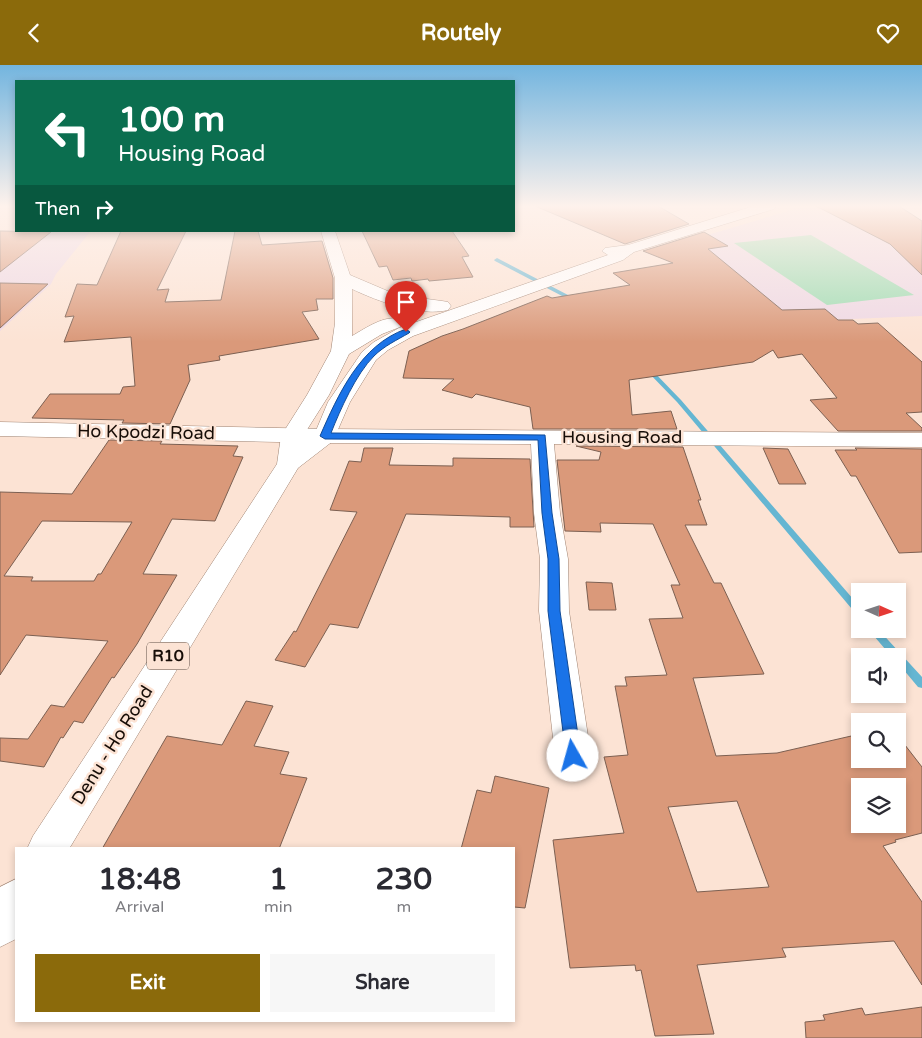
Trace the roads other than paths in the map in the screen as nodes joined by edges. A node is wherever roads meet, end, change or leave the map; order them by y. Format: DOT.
graph roads {
  1 [pos="335,251"];
  2 [pos="625,251"];
  3 [pos="343,278"];
  4 [pos="534,279"];
  5 [pos="442,306"];
  6 [pos="400,327"];
  7 [pos="341,351"];
  8 [pos="0,429"];
  9 [pos="325,436"];
  10 [pos="542,437"];
  11 [pos="922,439"];
  12 [pos="290,450"];
  13 [pos="573,756"];
  14 [pos="48,847"];
  15 [pos="15,901"];
  16 [pos="0,927"];
  1 -- 3 [label="main road"];
  2 -- 4 [label="main road"];
  3 -- 5 [label="main road"];
  3 -- 6 [label="main road"];
  3 -- 7 [label="main road"];
  4 -- 5 [label="main road"];
  4 -- 6 [label="main road"];
  5 -- 6 [label="main road"];
  6 -- 7 [label="main road"];
  6 -- 9 [label="main road"];
  7 -- 12 [label="main road, Denu - Ho Road / R10"];
  8 -- 12 [label="main road, Ho Kpodzi Road"];
  9 -- 10 [label="main road, Housing Road"];
  9 -- 12 [label="main road, Housing Road"];
  10 -- 11 [label="main road, Housing Road"];
  10 -- 13 [label="main road"];
  12 -- 14 [label="main road, Denu - Ho Road / R10"];
  15 -- 16 [label="main road"];
}
